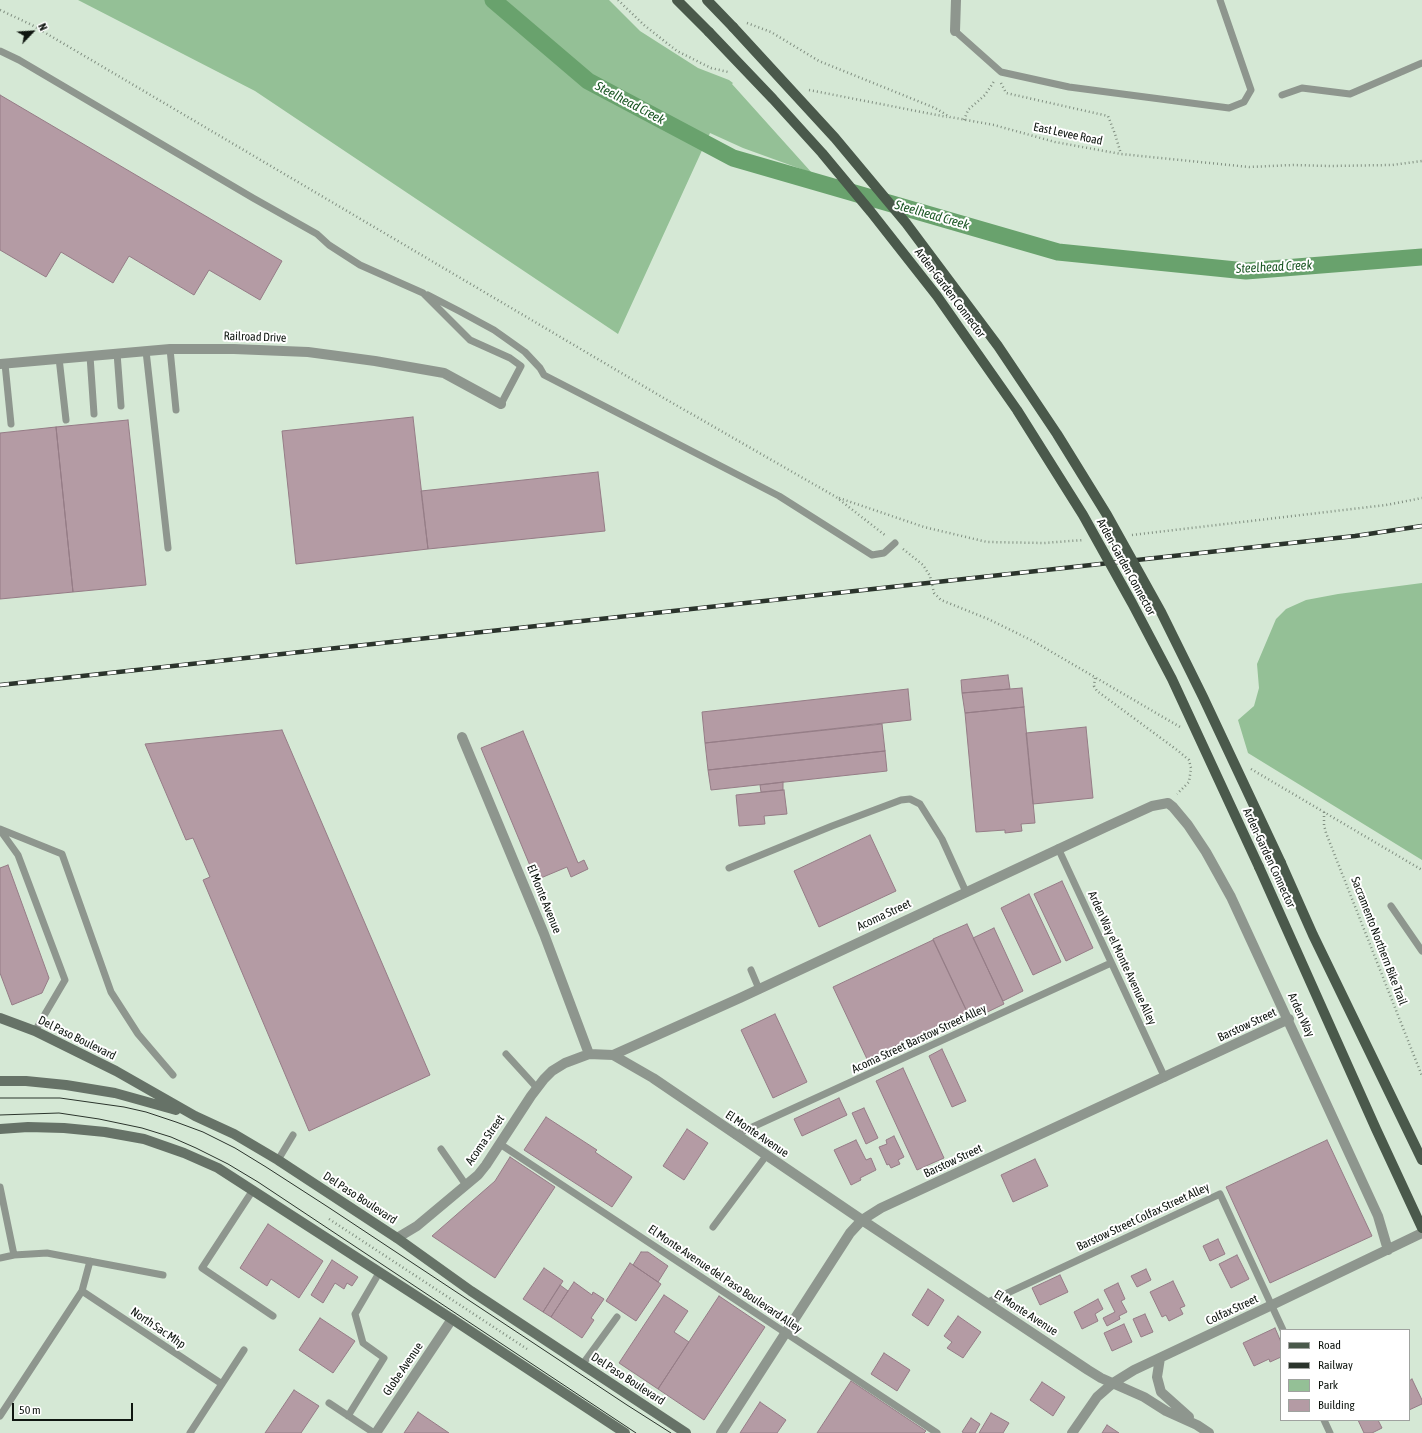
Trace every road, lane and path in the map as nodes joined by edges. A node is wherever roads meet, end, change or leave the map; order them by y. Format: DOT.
graph roads {
  1 [pos="677,0"];
  2 [pos="707,0"];
  3 [pos="956,0"];
  4 [pos="1220,0"];
  5 [pos="0,10"];
  6 [pos="733,27"];
  7 [pos="955,31"];
  8 [pos="0,51"];
  9 [pos="1422,63"];
  10 [pos="1001,72"];
  11 [pos="1282,95"];
  12 [pos="964,120"];
  13 [pos="1121,154"];
  14 [pos="1422,161"];
  15 [pos="423,293"];
  16 [pos="170,349"];
  17 [pos="146,351"];
  18 [pos="117,353"];
  19 [pos="90,356"];
  20 [pos="59,358"];
  21 [pos="2,364"];
  22 [pos="501,404"];
  23 [pos="121,406"];
  24 [pos="176,410"];
  25 [pos="94,414"];
  26 [pos="66,420"];
  27 [pos="11,424"];
  28 [pos="836,497"];
  29 [pos="895,543"];
  30 [pos="168,548"];
  31 [pos="932,582"];
  32 [pos="1095,678"];
  33 [pos="1181,728"];
  34 [pos="462,737"];
  35 [pos="1247,766"];
  36 [pos="1168,803"];
  37 [pos="1324,811"];
  38 [pos="0,829"];
  39 [pos="1058,848"];
  40 [pos="729,868"];
  41 [pos="1422,870"];
  42 [pos="966,892"];
  43 [pos="1391,906"];
  44 [pos="1422,951"];
  45 [pos="1112,963"];
  46 [pos="750,970"];
  47 [pos="758,989"];
  48 [pos="0,1018"];
  49 [pos="1289,1019"];
  50 [pos="35,1031"];
  51 [pos="506,1054"];
  52 [pos="589,1054"];
  53 [pos="613,1055"];
  54 [pos="173,1075"];
  55 [pos="1422,1076"];
  56 [pos="1165,1078"];
  57 [pos="0,1081"];
  58 [pos="537,1088"];
  59 [pos="195,1116"];
  60 [pos="0,1129"];
  61 [pos="293,1135"];
  62 [pos="735,1135"];
  63 [pos="500,1144"];
  64 [pos="441,1148"];
  65 [pos="766,1156"];
  66 [pos="278,1160"];
  67 [pos="1422,1160"];
  68 [pos="466,1185"];
  69 [pos="0,1187"];
  70 [pos="253,1190"];
  71 [pos="329,1219"];
  72 [pos="862,1220"];
  73 [pos="713,1227"];
  74 [pos="1422,1228"];
  75 [pos="1422,1233"];
  76 [pos="397,1238"];
  77 [pos="1388,1250"];
  78 [pos="14,1255"];
  79 [pos="0,1258"];
  80 [pos="90,1261"];
  81 [pos="379,1273"];
  82 [pos="163,1275"];
  83 [pos="82,1291"];
  84 [pos="986,1303"];
  85 [pos="1272,1306"];
  86 [pos="273,1316"];
  87 [pos="617,1317"];
  88 [pos="452,1320"];
  89 [pos="1283,1329"];
  90 [pos="785,1332"];
  91 [pos="527,1349"];
  92 [pos="244,1350"];
  93 [pos="1160,1358"];
  94 [pos="582,1365"];
  95 [pos="1113,1383"];
  96 [pos="222,1384"];
  97 [pos="330,1403"];
  98 [pos="0,1416"];
  99 [pos="348,1416"];
  100 [pos="1324,1421"];
  101 [pos="1197,1425"];
  102 [pos="190,1433"];
  103 [pos="375,1433"];
  104 [pos="624,1433"];
  105 [pos="686,1433"];
  106 [pos="721,1433"];
  107 [pos="937,1433"];
  108 [pos="1072,1433"];
  109 [pos="1208,1433"];
  110 [pos="1330,1433"];
  1 -- 74 [label="main road, Arden-Garden Connector, bridge"];
  2 -- 6 [label="main road, Arden-Garden Connector"];
  3 -- 7 [label="street"];
  4 -- 10 [label="lane"];
  5 -- 28 [label="path"];
  6 -- 12 [label="path, East Levee Road"];
  6 -- 67 [label="main road, Arden-Garden Connector, bridge"];
  7 -- 10 [label="lane"];
  8 -- 15 [label="lane"];
  9 -- 11 [label="lane"];
  10 -- 12 [label="path"];
  10 -- 13 [label="path"];
  12 -- 13 [label="path, East Levee Road"];
  13 -- 14 [label="path, East Levee Road"];
  15 -- 22 [label="lane"];
  15 -- 29 [label="lane"];
  16 -- 17 [label="street, Railroad Drive"];
  16 -- 22 [label="street, Railroad Drive"];
  16 -- 24 [label="lane"];
  17 -- 18 [label="street, Railroad Drive"];
  17 -- 30 [label="lane"];
  18 -- 19 [label="street, Railroad Drive"];
  18 -- 23 [label="lane"];
  19 -- 20 [label="street, Railroad Drive"];
  19 -- 25 [label="lane"];
  20 -- 21 [label="street, Railroad Drive"];
  20 -- 26 [label="lane"];
  21 -- 27 [label="lane"];
  31 -- 32 [label="path"];
  32 -- 33 [label="path"];
  32 -- 36 [label="path"];
  34 -- 52 [label="street, El Monte Avenue"];
  35 -- 37 [label="path"];
  36 -- 39 [label="street, Acoma Street"];
  36 -- 49 [label="street, Arden Way"];
  37 -- 41 [label="path"];
  37 -- 55 [label="path, Sacramento Northern Bike Trail"];
  38 -- 50 [label="lane"];
  38 -- 54 [label="lane"];
  39 -- 42 [label="street, Acoma Street"];
  39 -- 45 [label="lane, Arden Way el Monte Avenue Alley"];
  40 -- 42 [label="lane"];
  42 -- 47 [label="street, Acoma Street"];
  43 -- 44 [label="lane"];
  45 -- 56 [label="lane, Arden Way el Monte Avenue Alley"];
  45 -- 62 [label="lane, Acoma Street Barstow Street Alley"];
  46 -- 47 [label="lane"];
  47 -- 53 [label="street, Acoma Street"];
  48 -- 50 [label="main road, Del Paso Boulevard"];
  49 -- 56 [label="street, Barstow Street"];
  49 -- 77 [label="street, Arden Way"];
  50 -- 59 [label="main road, Del Paso Boulevard"];
  51 -- 58 [label="lane"];
  52 -- 53 [label="street, El Monte Avenue"];
  52 -- 58 [label="street, Acoma Street"];
  53 -- 62 [label="street, El Monte Avenue"];
  56 -- 72 [label="street, Barstow Street"];
  57 -- 59 [label="main road"];
  58 -- 63 [label="street, Acoma Street"];
  59 -- 66 [label="main road, Del Paso Boulevard"];
  60 -- 70 [label="main road"];
  61 -- 66 [label="lane"];
  62 -- 65 [label="street, El Monte Avenue"];
  63 -- 68 [label="street, Acoma Street"];
  63 -- 90 [label="lane, El Monte Avenue del Paso Boulevard Alley"];
  64 -- 68 [label="lane"];
  65 -- 72 [label="street, El Monte Avenue"];
  65 -- 73 [label="lane"];
  66 -- 76 [label="main road, Del Paso Boulevard"];
  68 -- 76 [label="street, Acoma Street"];
  69 -- 78 [label="lane"];
  70 -- 81 [label="main road"];
  70 -- 86 [label="lane"];
  71 -- 91 [label="path"];
  72 -- 84 [label="street, El Monte Avenue"];
  72 -- 90 [label="street, Barstow Street"];
  75 -- 77 [label="street, Colfax Street"];
  76 -- 94 [label="main road, Del Paso Boulevard"];
  77 -- 85 [label="street, Colfax Street"];
  78 -- 79 [label="lane"];
  78 -- 80 [label="lane"];
  80 -- 82 [label="lane"];
  80 -- 83 [label="lane"];
  81 -- 88 [label="main road"];
  81 -- 99 [label="lane"];
  83 -- 96 [label="lane, North Sac Mhp"];
  83 -- 98 [label="lane"];
  84 -- 85 [label="lane, Barstow Street Colfax Street Alley"];
  84 -- 95 [label="street, El Monte Avenue"];
  85 -- 89 [label="lane"];
  85 -- 93 [label="street, Colfax Street"];
  87 -- 94 [label="lane"];
  88 -- 103 [label="street, Globe Avenue"];
  88 -- 104 [label="main road"];
  90 -- 106 [label="street, Barstow Street"];
  90 -- 107 [label="lane, El Monte Avenue del Paso Boulevard Alley"];
  92 -- 96 [label="lane"];
  93 -- 95 [label="street, Colfax Street"];
  93 -- 101 [label="street, El Monte Avenue"];
  94 -- 105 [label="main road, Del Paso Boulevard"];
  95 -- 101 [label="street, El Monte Avenue"];
  95 -- 108 [label="street, Colfax Street"];
  96 -- 102 [label="lane"];
  97 -- 99 [label="lane"];
  99 -- 103 [label="lane"];
  100 -- 110 [label="lane"];
  101 -- 109 [label="street, El Monte Avenue"];
}
